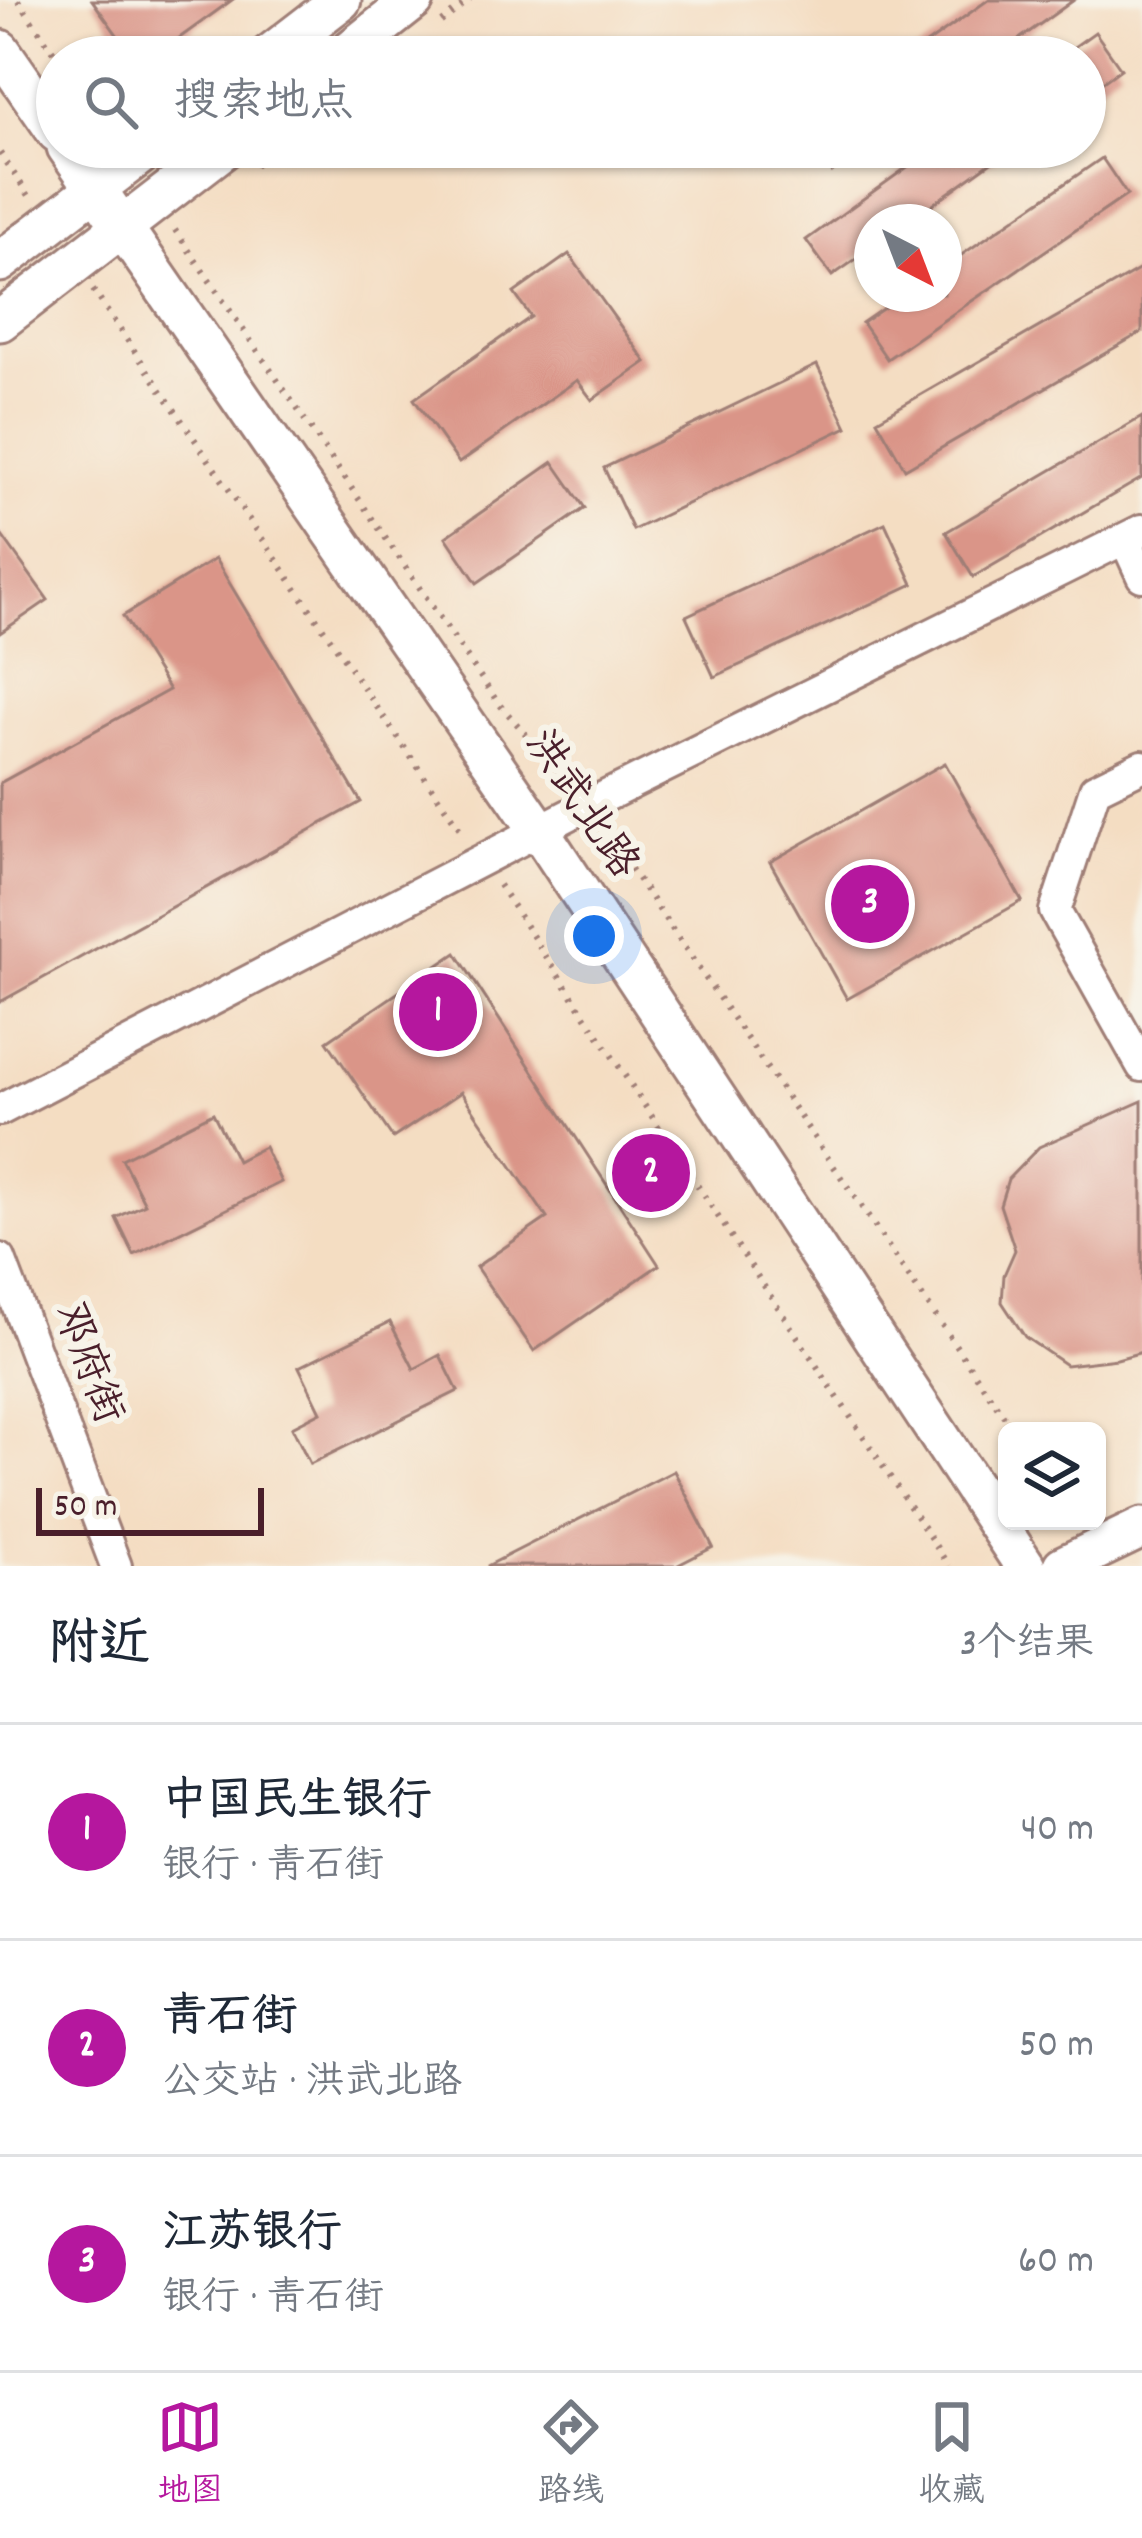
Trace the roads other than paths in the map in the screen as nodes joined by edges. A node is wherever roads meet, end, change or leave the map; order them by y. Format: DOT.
graph roads {
  1 [pos="341,0"];
  2 [pos="414,0"];
  3 [pos="294,36"];
  4 [pos="369,36"];
  5 [pos="0,50"];
  6 [pos="36,102"];
  7 [pos="82,168"];
  8 [pos="122,168"];
  9 [pos="199,168"];
  10 [pos="96,188"];
  11 [pos="121,228"];
  12 [pos="0,262"];
  13 [pos="0,320"];
  14 [pos="1134,535"];
  15 [pos="1142,576"];
  16 [pos="1142,766"];
  17 [pos="539,830"];
  18 [pos="1142,1066"];
  19 [pos="0,1110"];
  20 [pos="0,1259"];
  21 [pos="1142,1528"];
  22 [pos="116,1566"];
  23 [pos="1025,1566"];
  24 [pos="1063,1566"];
  1 -- 3 [label="main road"];
  2 -- 4 [label="main road"];
  5 -- 6 [label="main road"];
  7 -- 10 [label="main road, 洪武北路"];
  8 -- 10 [label="main road"];
  9 -- 11 [label="main road"];
  10 -- 11 [label="main road, 洪武北路"];
  10 -- 12 [label="main road"];
  11 -- 13 [label="main road"];
  11 -- 17 [label="main road, 洪武北路"];
  14 -- 15 [label="street"];
  14 -- 17 [label="street"];
  16 -- 18 [label="street"];
  17 -- 19 [label="street"];
  17 -- 23 [label="main road, 洪武北路"];
  20 -- 22 [label="street, 邓府街"];
  21 -- 24 [label="main road"];
}
